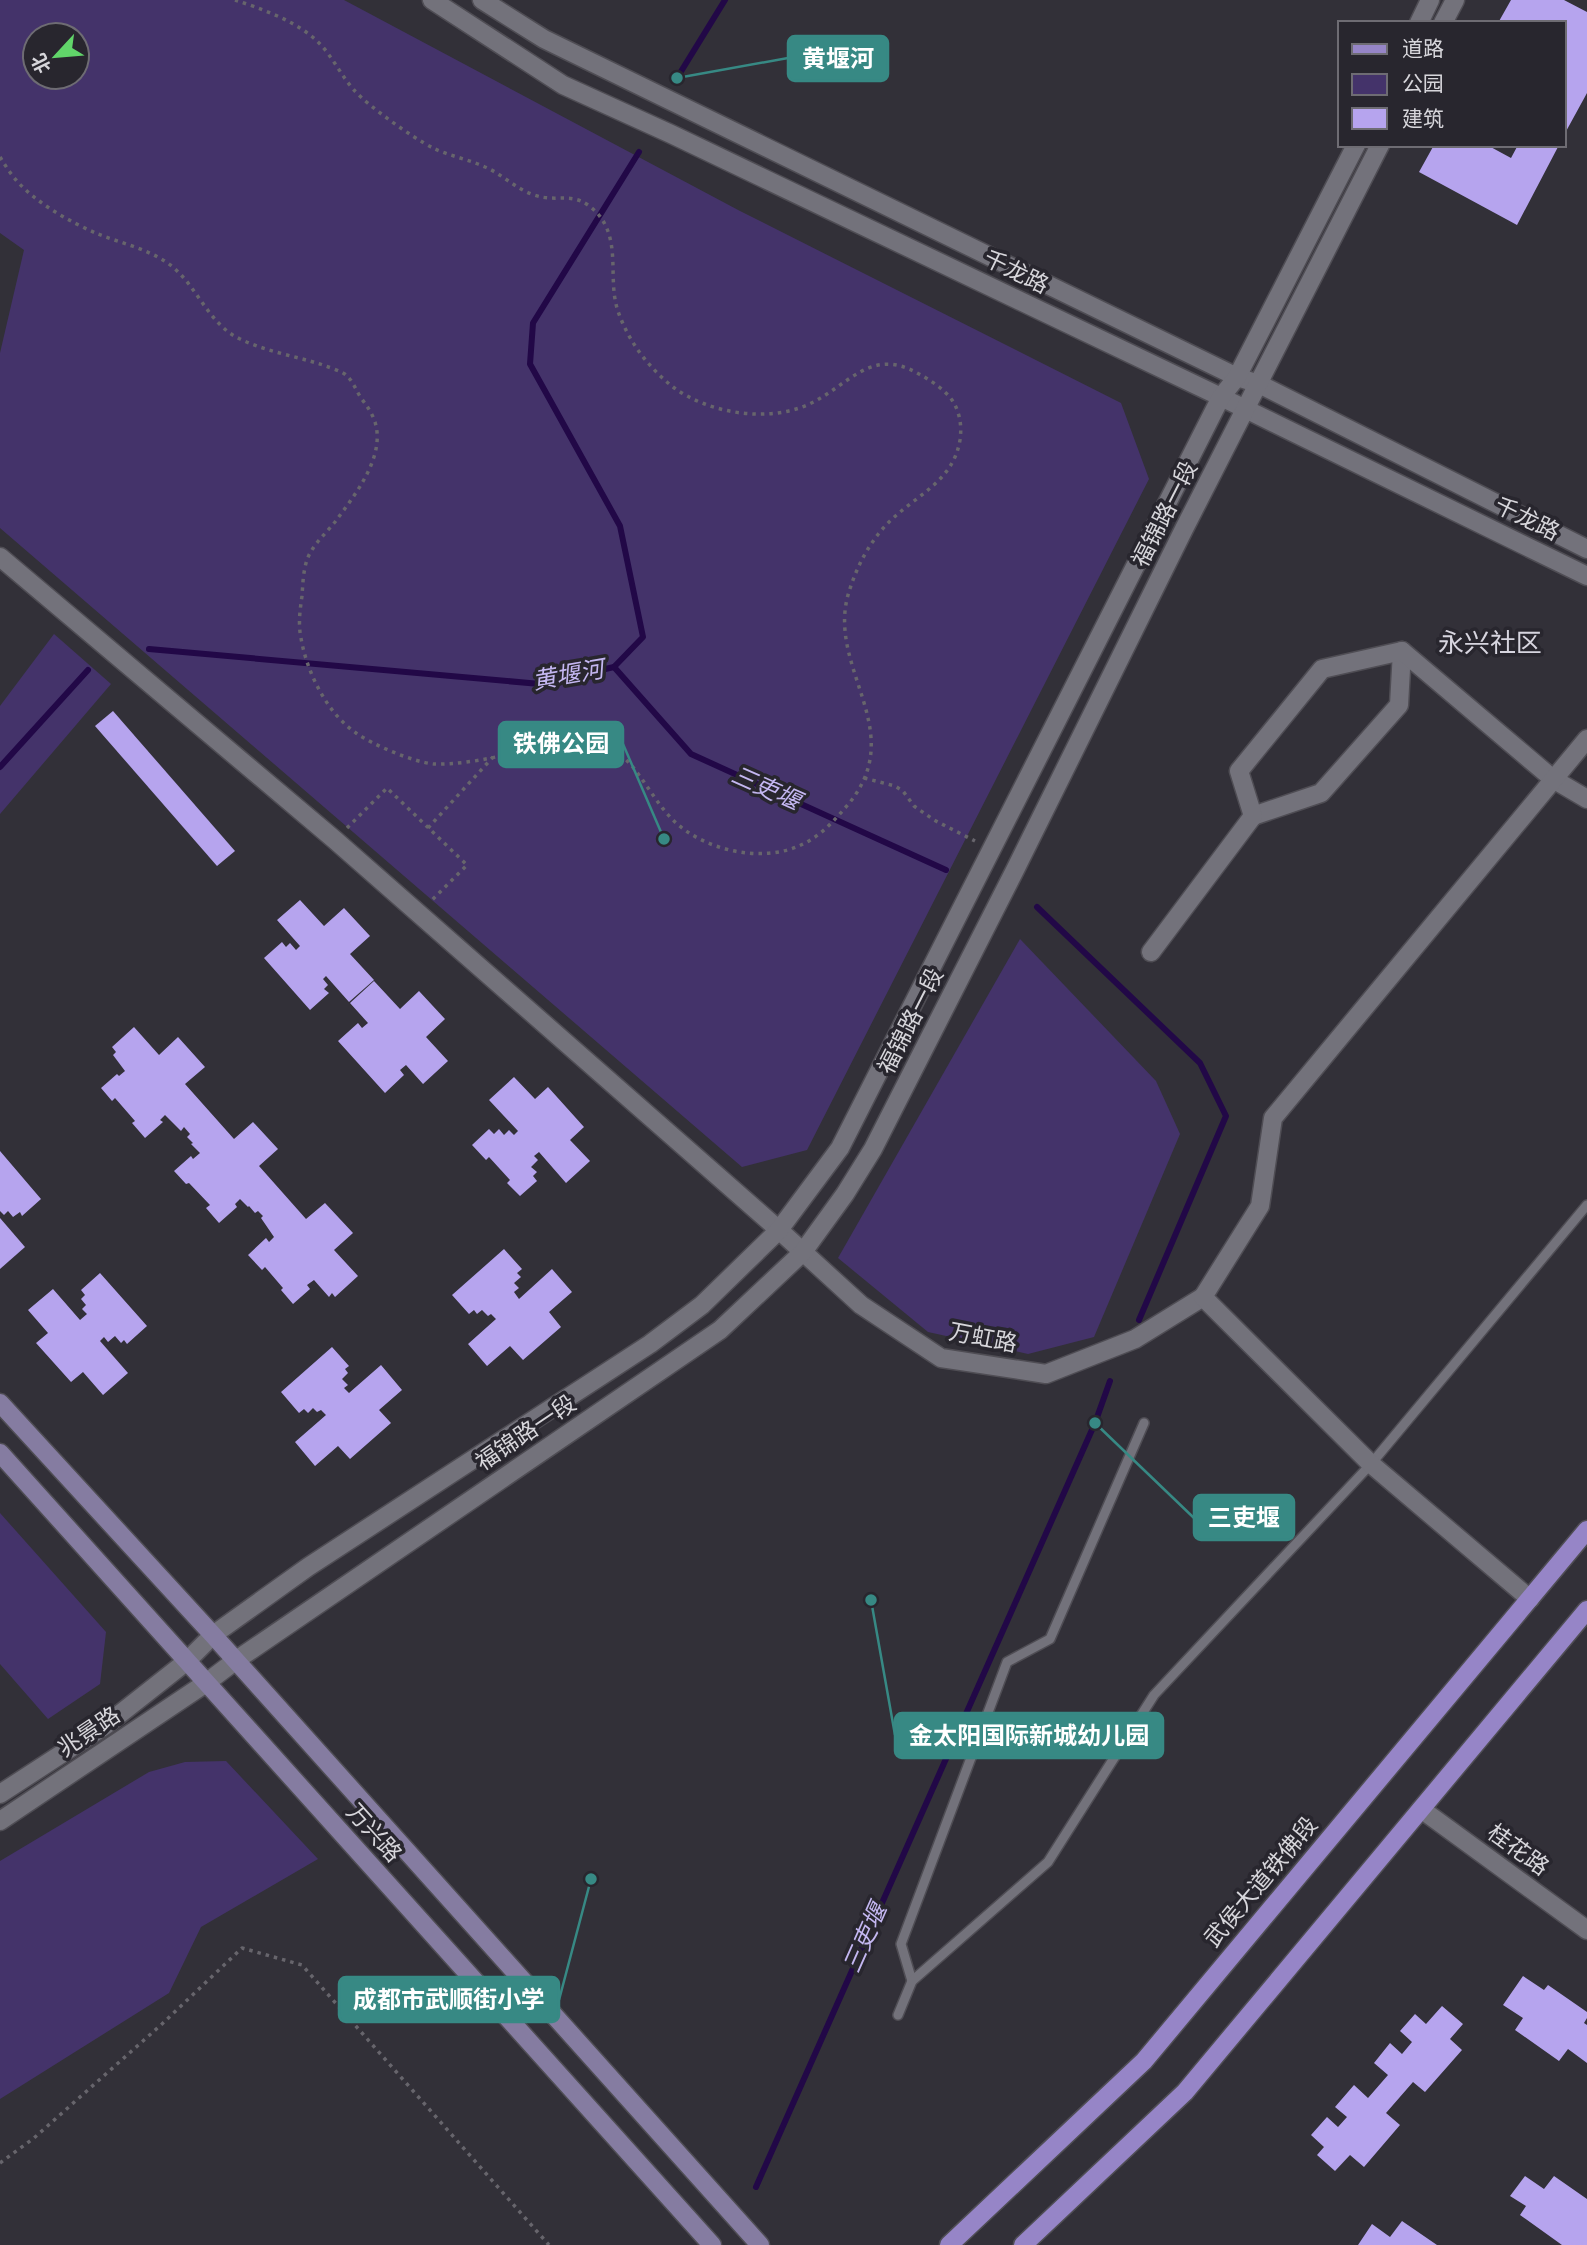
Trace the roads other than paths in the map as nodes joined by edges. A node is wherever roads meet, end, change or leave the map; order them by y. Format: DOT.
graph roads {
  1 [pos="432,0"];
  2 [pos="482,0"];
  3 [pos="1430,0"];
  4 [pos="1455,0"];
  5 [pos="1420,21"];
  6 [pos="1444,21"];
  7 [pos="1355,147"];
  8 [pos="1379,147"];
  9 [pos="1237,377"];
  10 [pos="1259,384"];
  11 [pos="1221,397"];
  12 [pos="1246,409"];
  13 [pos="1587,550"];
  14 [pos="0,557"];
  15 [pos="1587,576"];
  16 [pos="1402,652"];
  17 [pos="1587,738"];
  18 [pos="1553,779"];
  19 [pos="1587,799"];
  20 [pos="1253,816"];
  21 [pos="1150,952"];
  22 [pos="1587,1205"];
  23 [pos="779,1230"];
  24 [pos="803,1252"];
  25 [pos="1203,1297"];
  26 [pos="0,1403"];
  27 [pos="1144,1423"];
  28 [pos="0,1453"];
  29 [pos="1371,1464"];
  30 [pos="1587,1530"];
  31 [pos="1530,1599"];
  32 [pos="1587,1610"];
  33 [pos="213,1635"];
  34 [pos="187,1661"];
  35 [pos="235,1661"];
  36 [pos="206,1683"];
  37 [pos="0,1794"];
  38 [pos="1421,1809"];
  39 [pos="0,1821"];
  40 [pos="1587,1930"];
  41 [pos="912,1980"];
  42 [pos="898,2015"];
  43 [pos="712,2245"];
  44 [pos="760,2245"];
  45 [pos="949,2245"];
  46 [pos="1023,2245"];
  1 -- 11 [label="street, 千龙路"];
  2 -- 9 [label="street, 千龙路"];
  3 -- 5 [label="street"];
  4 -- 6 [label="street"];
  7 -- 9 [label="street, 福锦路一段"];
  8 -- 10 [label="street, 福锦路一段"];
  9 -- 10 [label="street, 千龙路"];
  9 -- 11 [label="street, 福锦路一段"];
  10 -- 12 [label="street, 福锦路一段"];
  10 -- 13 [label="street, 千龙路"];
  11 -- 12 [label="street, 千龙路"];
  11 -- 23 [label="street, 福锦路一段"];
  12 -- 15 [label="street, 千龙路"];
  12 -- 24 [label="street, 福锦路一段"];
  14 -- 23 [label="street, 万虹路"];
  16 -- 18 [label="street"];
  16 -- 20 [label="street"];
  16 -- 20 [label="street"];
  17 -- 18 [label="street"];
  18 -- 19 [label="street"];
  18 -- 25 [label="street"];
  20 -- 21 [label="street"];
  22 -- 29 [label="lane"];
  23 -- 24 [label="street, 万虹路"];
  23 -- 33 [label="street, 福锦路一段"];
  24 -- 25 [label="street, 万虹路"];
  24 -- 35 [label="street, 福锦路一段"];
  25 -- 29 [label="street"];
  26 -- 33 [label="main road"];
  27 -- 41 [label="lane"];
  28 -- 34 [label="main road, 万兴路"];
  29 -- 31 [label="street"];
  29 -- 41 [label="lane"];
  30 -- 31 [label="main road, 武侯大道铁佛段"];
  31 -- 45 [label="main road, 武侯大道铁佛段"];
  32 -- 38 [label="main road"];
  33 -- 34 [label="street, 福锦路一段"];
  33 -- 35 [label="main road"];
  34 -- 36 [label="main road, 万兴路"];
  34 -- 37 [label="street, 兆景路"];
  35 -- 36 [label="street, 福锦路一段"];
  35 -- 44 [label="main road"];
  36 -- 39 [label="street, 兆景路"];
  36 -- 43 [label="main road, 万兴路"];
  38 -- 40 [label="street, 桂花路"];
  38 -- 46 [label="main road"];
  41 -- 42 [label="lane"];
}
